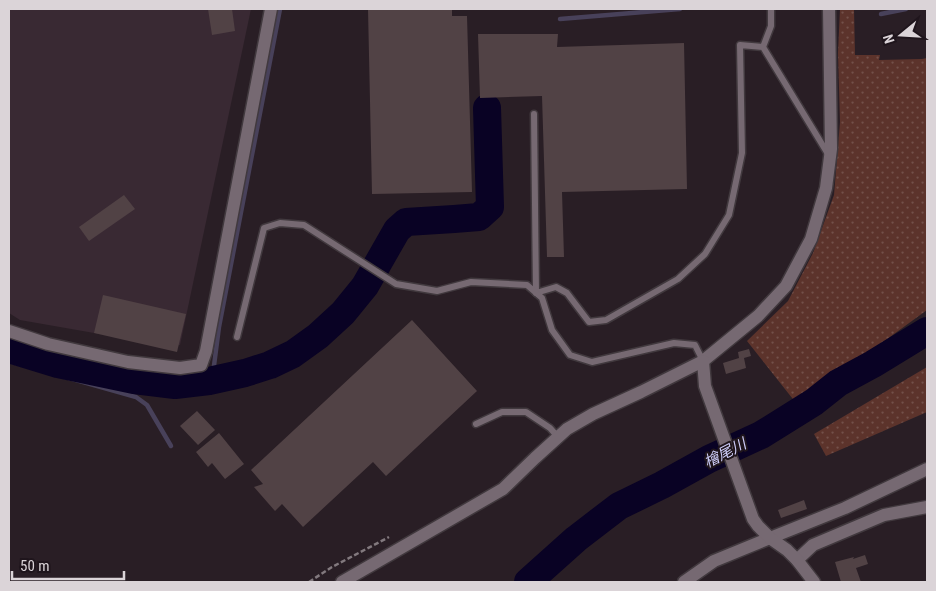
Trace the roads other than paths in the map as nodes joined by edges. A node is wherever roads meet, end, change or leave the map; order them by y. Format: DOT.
graph roads {
  1 [pos="270,9"];
  2 [pos="771,9"];
  3 [pos="829,9"];
  4 [pos="763,47"];
  5 [pos="534,114"];
  6 [pos="830,157"];
  7 [pos="536,293"];
  8 [pos="9,331"];
  9 [pos="237,338"];
  10 [pos="702,361"];
  11 [pos="476,424"];
  12 [pos="558,436"];
  13 [pos="927,469"];
  14 [pos="927,507"];
  15 [pos="770,538"];
  16 [pos="797,560"];
  17 [pos="342,582"];
  18 [pos="684,582"];
  19 [pos="814,582"];
  1 -- 8 [label="street"];
  2 -- 4 [label="lane"];
  3 -- 6 [label="street"];
  4 -- 6 [label="lane"];
  4 -- 7 [label="lane"];
  5 -- 7 [label="lane"];
  6 -- 10 [label="street"];
  7 -- 9 [label="lane"];
  7 -- 10 [label="lane"];
  10 -- 12 [label="street"];
  10 -- 15 [label="street"];
  11 -- 12 [label="lane"];
  12 -- 17 [label="street"];
  13 -- 15 [label="street"];
  14 -- 16 [label="street"];
  15 -- 16 [label="street"];
  15 -- 18 [label="street"];
  16 -- 19 [label="street"];
}
